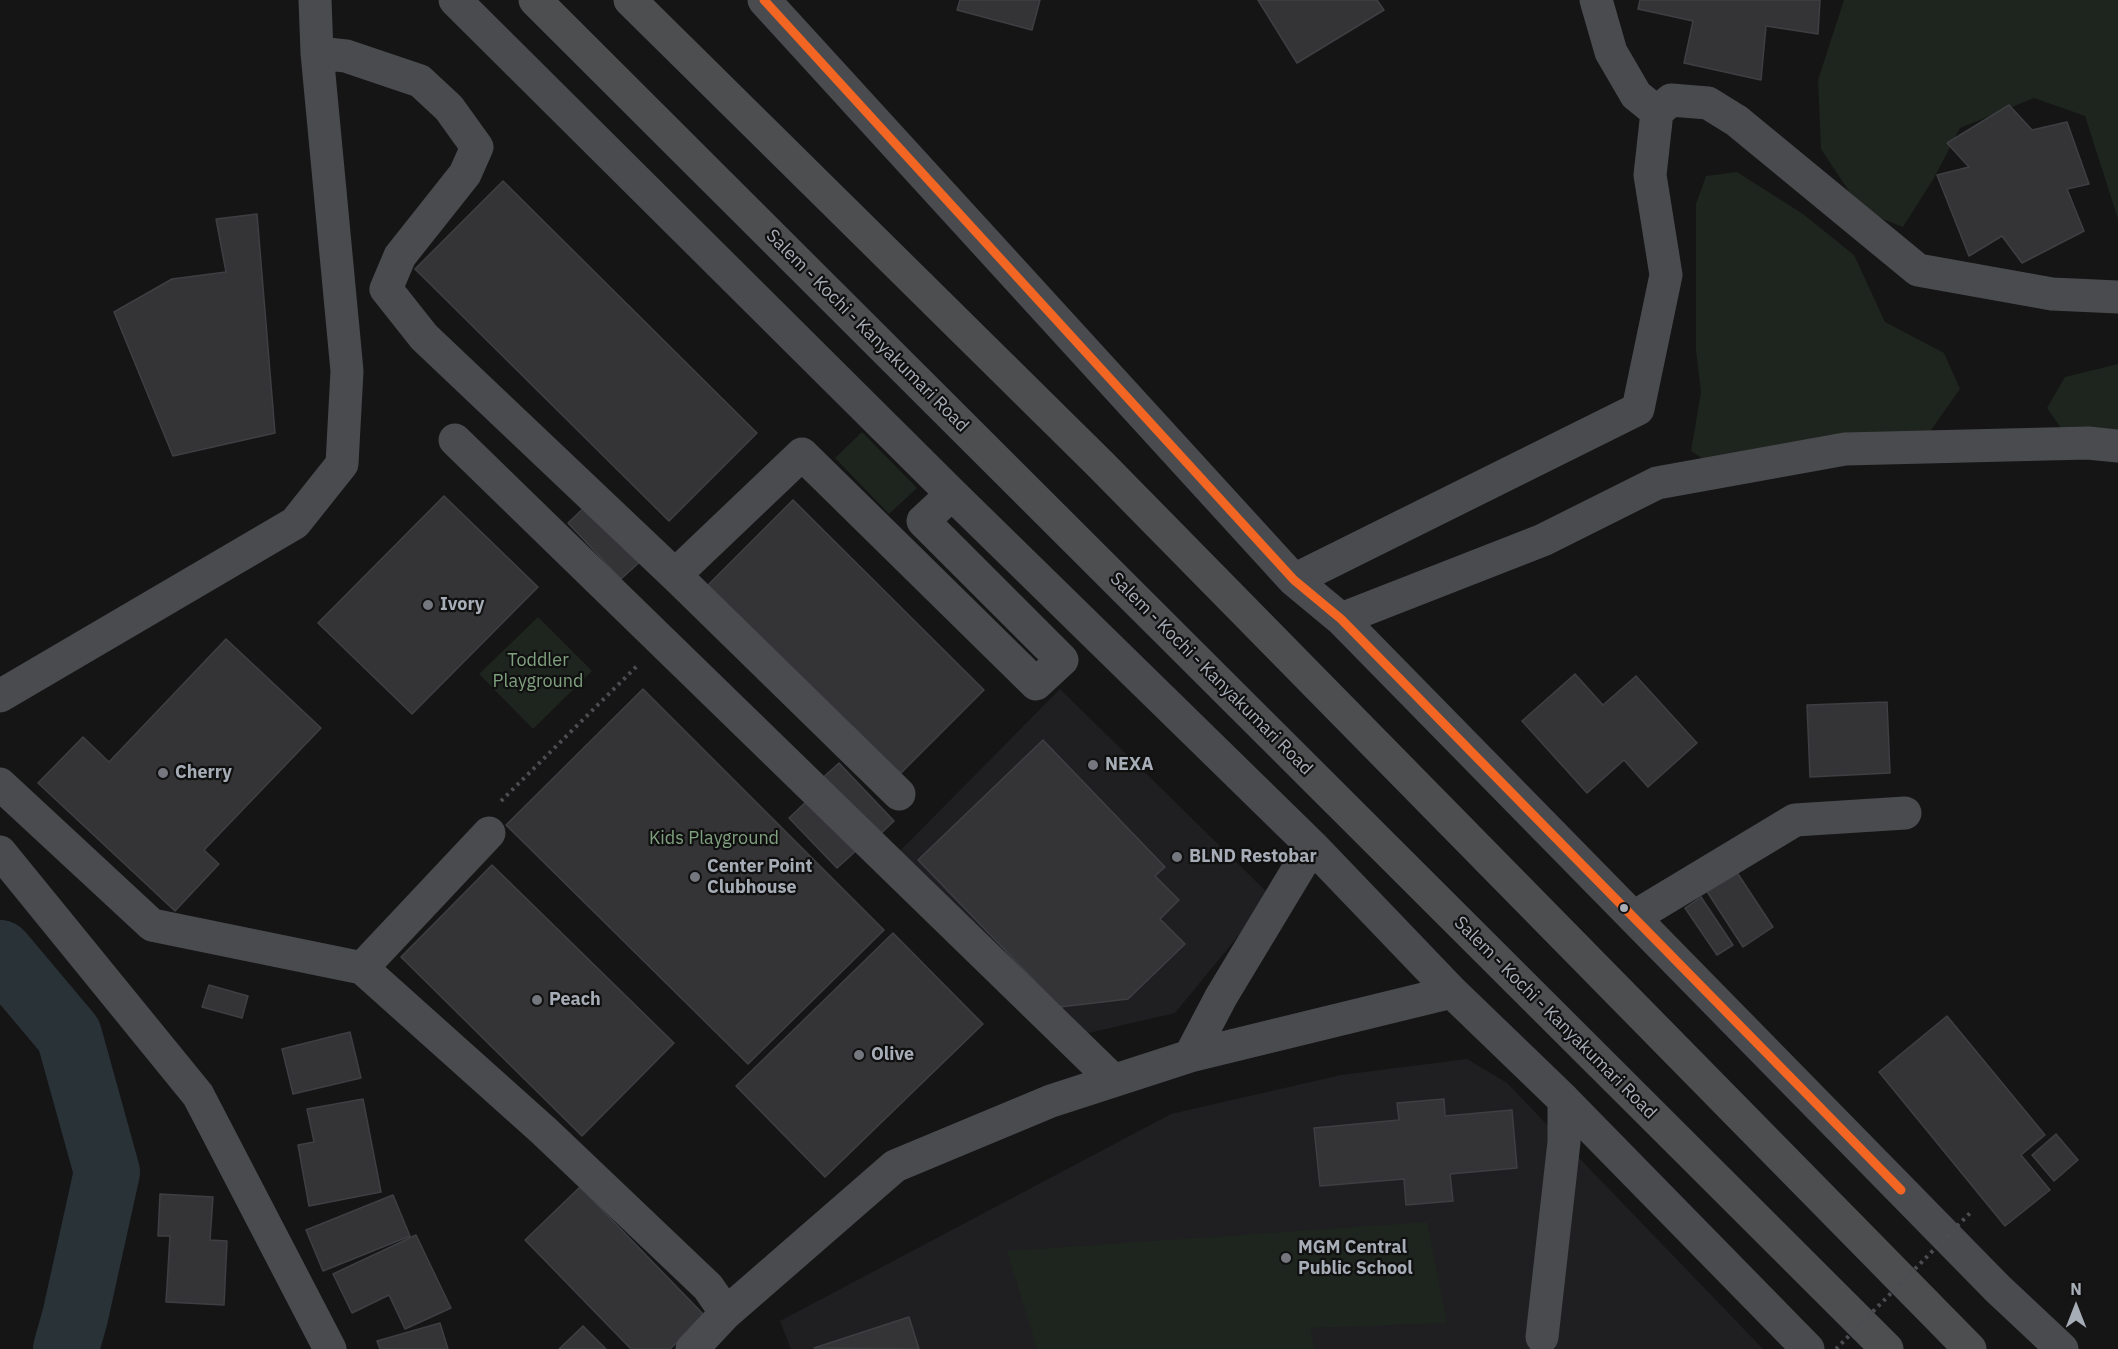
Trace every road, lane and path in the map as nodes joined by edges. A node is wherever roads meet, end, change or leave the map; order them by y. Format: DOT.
graph roads {
  1 [pos="315,0"];
  2 [pos="455,0"];
  3 [pos="535,0"];
  4 [pos="630,0"];
  5 [pos="764,0"];
  6 [pos="1596,0"];
  7 [pos="317,53"];
  8 [pos="1657,112"];
  9 [pos="2118,297"];
  10 [pos="455,440"];
  11 [pos="2118,446"];
  12 [pos="952,494"];
  13 [pos="675,575"];
  14 [pos="1294,580"];
  15 [pos="1341,619"];
  16 [pos="662,641"];
  17 [pos="0,696"];
  18 [pos="0,784"];
  19 [pos="899,794"];
  20 [pos="1905,813"];
  21 [pos="489,833"];
  22 [pos="1312,846"];
  23 [pos="0,852"];
  24 [pos="1634,917"];
  25 [pos="362,968"];
  26 [pos="1452,992"];
  27 [pos="1190,1056"];
  28 [pos="1113,1080"];
  29 [pos="1564,1100"];
  30 [pos="1972,1211"];
  31 [pos="726,1313"];
  32 [pos="1542,1337"];
  33 [pos="330,1349"];
  34 [pos="692,1349"];
  35 [pos="1808,1349"];
  36 [pos="1836,1349"];
  37 [pos="1887,1349"];
  38 [pos="1970,1349"];
  39 [pos="2062,1349"];
  1 -- 7 [label="street"];
  2 -- 12 [label="street"];
  3 -- 37 [label="highway, Salem - Kochi - Kanyakumari Road"];
  4 -- 38 [label="highway"];
  5 -- 14 [label="street"];
  6 -- 8 [label="street"];
  7 -- 13 [label="street"];
  7 -- 17 [label="street"];
  8 -- 9 [label="street"];
  8 -- 14 [label="street"];
  10 -- 16 [label="street"];
  11 -- 15 [label="street"];
  12 -- 13 [label="street"];
  12 -- 22 [label="street"];
  13 -- 19 [label="street"];
  14 -- 15 [label="street"];
  15 -- 24 [label="street"];
  16 -- 21 [label="path"];
  16 -- 28 [label="street"];
  18 -- 25 [label="street"];
  20 -- 24 [label="street"];
  21 -- 25 [label="street"];
  22 -- 26 [label="street"];
  22 -- 27 [label="street"];
  23 -- 33 [label="street"];
  24 -- 39 [label="street"];
  25 -- 31 [label="street"];
  26 -- 27 [label="street"];
  26 -- 29 [label="street"];
  27 -- 28 [label="street"];
  28 -- 31 [label="street"];
  29 -- 32 [label="street"];
  29 -- 35 [label="street"];
  30 -- 36 [label="path, bridge"];
  31 -- 34 [label="street"];
}
